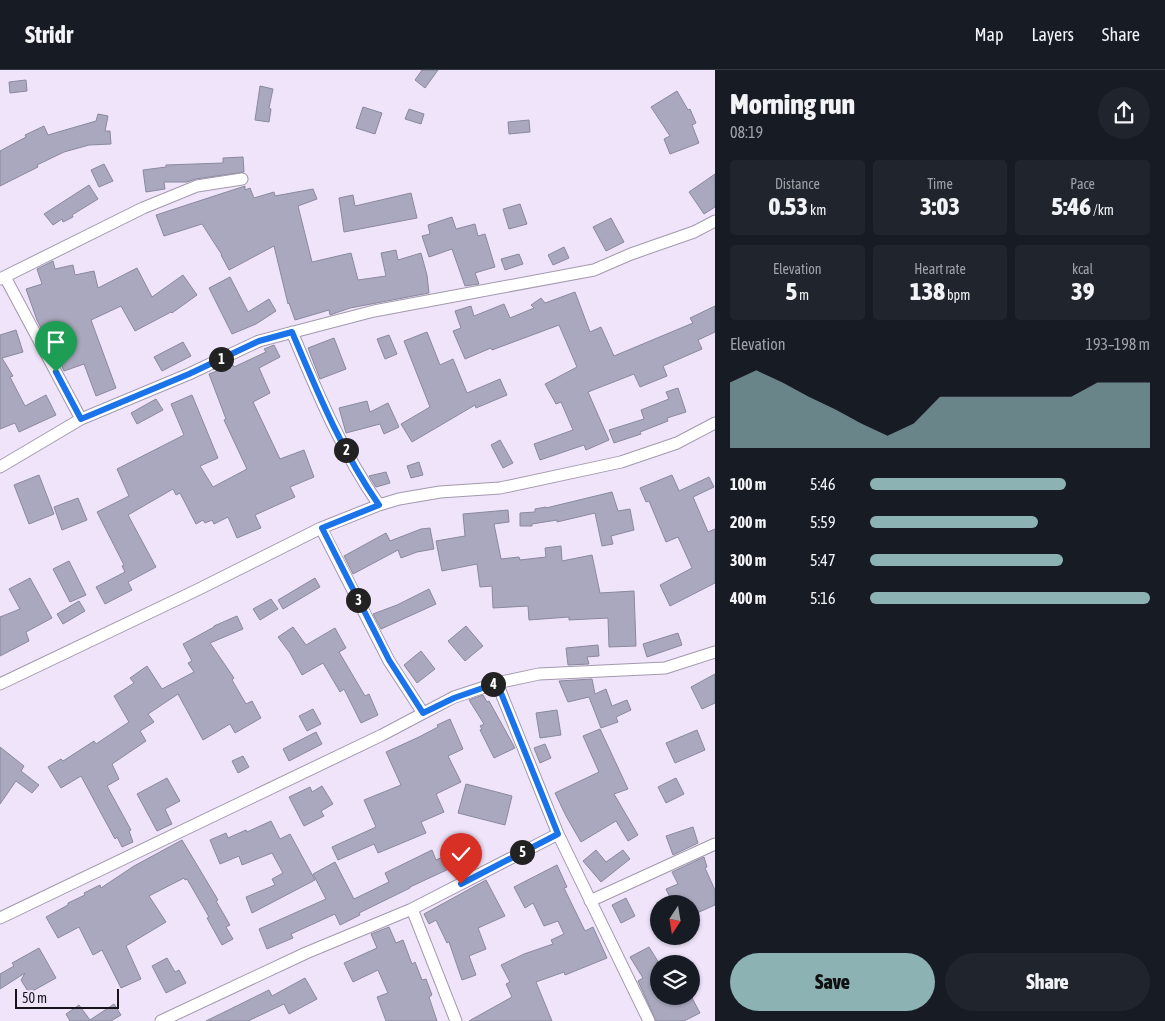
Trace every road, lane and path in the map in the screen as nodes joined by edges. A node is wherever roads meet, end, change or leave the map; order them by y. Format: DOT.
graph roads {
  1 [pos="242,179"];
  2 [pos="715,221"];
  3 [pos="2,278"];
  4 [pos="292,332"];
  5 [pos="81,419"];
  6 [pos="715,423"];
  7 [pos="0,467"];
  8 [pos="379,505"];
  9 [pos="322,528"];
  10 [pos="715,652"];
  11 [pos="497,683"];
  12 [pos="0,684"];
  13 [pos="423,713"];
  14 [pos="558,834"];
  15 [pos="715,844"];
  16 [pos="590,901"];
  17 [pos="412,909"];
  18 [pos="0,918"];
  19 [pos="161,1021"];
  20 [pos="456,1021"];
  21 [pos="649,1021"];
  1 -- 3 [label="street"];
  2 -- 4 [label="street"];
  3 -- 5 [label="street"];
  4 -- 5 [label="street"];
  4 -- 8 [label="street"];
  5 -- 7 [label="street"];
  6 -- 8 [label="street"];
  8 -- 9 [label="street"];
  9 -- 12 [label="street"];
  9 -- 13 [label="street"];
  10 -- 11 [label="street"];
  11 -- 13 [label="street"];
  11 -- 14 [label="street"];
  13 -- 18 [label="street"];
  14 -- 16 [label="street"];
  14 -- 17 [label="street"];
  15 -- 16 [label="street"];
  16 -- 21 [label="street"];
  17 -- 19 [label="street"];
  17 -- 20 [label="street"];
}
